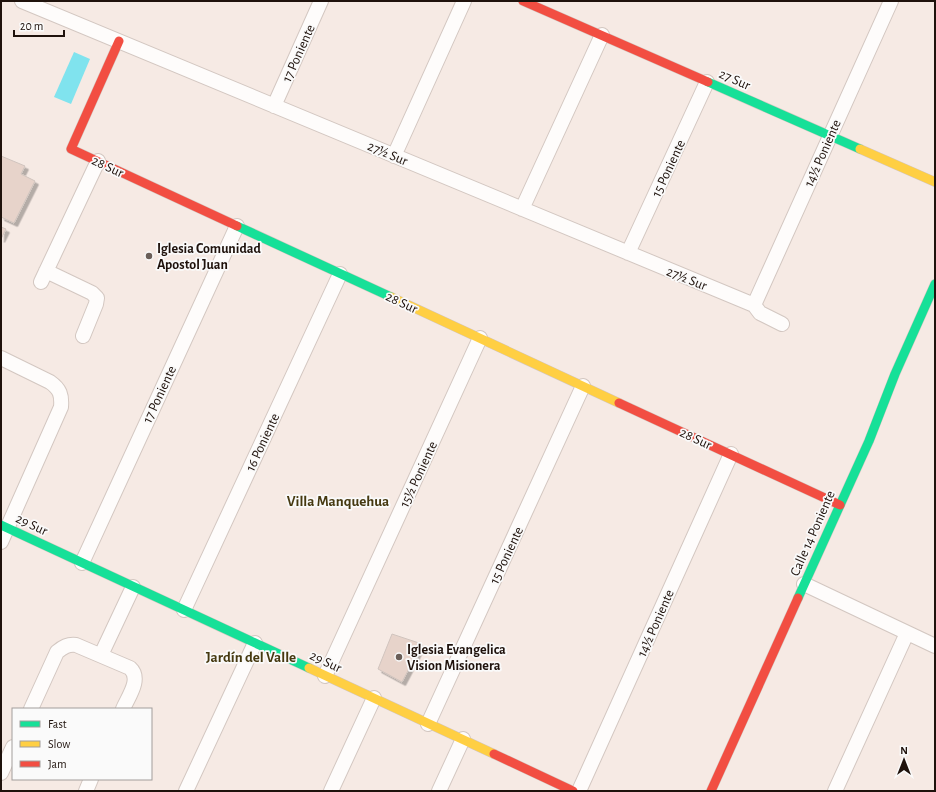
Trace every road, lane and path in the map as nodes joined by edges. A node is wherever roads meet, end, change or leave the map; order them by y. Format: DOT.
graph roads {
  1 [pos="321,1"];
  2 [pos="464,1"];
  3 [pos="523,1"];
  4 [pos="890,1"];
  5 [pos="26,2"];
  6 [pos="602,35"];
  7 [pos="119,41"];
  8 [pos="707,82"];
  9 [pos="274,106"];
  10 [pos="830,136"];
  11 [pos="394,156"];
  12 [pos="98,161"];
  13 [pos="935,182"];
  14 [pos="522,209"];
  15 [pos="237,226"];
  16 [pos="628,253"];
  17 [pos="340,274"];
  18 [pos="935,284"];
  19 [pos="754,305"];
  20 [pos="782,324"];
  21 [pos="83,336"];
  22 [pos="480,338"];
  23 [pos="1,358"];
  24 [pos="583,386"];
  25 [pos="731,454"];
  26 [pos="840,505"];
  27 [pos="4,527"];
  28 [pos="1,542"];
  29 [pos="82,563"];
  30 [pos="804,584"];
  31 [pos="134,587"];
  32 [pos="184,610"];
  33 [pos="907,633"];
  34 [pos="254,643"];
  35 [pos="935,646"];
  36 [pos="102,655"];
  37 [pos="325,676"];
  38 [pos="374,698"];
  39 [pos="31,708"];
  40 [pos="123,708"];
  41 [pos="428,724"];
  42 [pos="462,739"];
  43 [pos="12,749"];
  44 [pos="1,773"];
  45 [pos="91,780"];
  46 [pos="86,791"];
  47 [pos="186,791"];
  48 [pos="331,791"];
  49 [pos="439,791"];
  50 [pos="574,791"];
  51 [pos="579,791"];
  52 [pos="710,791"];
  53 [pos="835,791"];
  1 -- 9 [label="street, 17 Poniente"];
  2 -- 11 [label="street"];
  3 -- 6 [label="street, 27 Sur"];
  4 -- 10 [label="street, 14½ Poniente"];
  5 -- 7 [label="street, 27½ Sur"];
  6 -- 8 [label="street, 27 Sur"];
  6 -- 14 [label="street"];
  7 -- 9 [label="street, 27½ Sur"];
  7 -- 12 [label="street, 28 Sur"];
  8 -- 10 [label="street, 27 Sur"];
  8 -- 16 [label="street, 15 Poniente"];
  9 -- 11 [label="street, 27½ Sur"];
  10 -- 13 [label="street, 27 Sur"];
  10 -- 19 [label="street, 14½ Poniente"];
  11 -- 14 [label="street, 27½ Sur"];
  12 -- 15 [label="street, 28 Sur"];
  12 -- 21 [label="street"];
  14 -- 16 [label="street, 27½ Sur"];
  15 -- 17 [label="street, 28 Sur"];
  15 -- 29 [label="street, 17 Poniente"];
  16 -- 19 [label="street, 27½ Sur"];
  17 -- 22 [label="street, 28 Sur"];
  17 -- 32 [label="street, 16 Poniente"];
  18 -- 26 [label="street, Calle 14 Poniente"];
  19 -- 20 [label="street, 27½ Sur"];
  22 -- 24 [label="street, 28 Sur"];
  22 -- 37 [label="street, 15½ Poniente"];
  23 -- 27 [label="street"];
  24 -- 25 [label="street, 28 Sur"];
  24 -- 41 [label="street, 15 Poniente"];
  25 -- 26 [label="street, 28 Sur"];
  25 -- 51 [label="street, 14½ Poniente"];
  26 -- 30 [label="street, Calle 14 Poniente"];
  27 -- 28 [label="street"];
  27 -- 29 [label="street, 29 Sur"];
  29 -- 31 [label="street, 29 Sur"];
  30 -- 33 [label="street"];
  30 -- 52 [label="street, Calle 14 Poniente"];
  31 -- 32 [label="street, 29 Sur"];
  31 -- 36 [label="street"];
  32 -- 34 [label="street, 29 Sur"];
  33 -- 35 [label="street"];
  33 -- 53 [label="street"];
  34 -- 37 [label="street, 29 Sur"];
  34 -- 47 [label="street"];
  36 -- 39 [label="street"];
  36 -- 40 [label="street"];
  37 -- 38 [label="street, 29 Sur"];
  38 -- 41 [label="street, 29 Sur"];
  38 -- 48 [label="street"];
  41 -- 42 [label="street, 29 Sur"];
  42 -- 49 [label="street"];
  42 -- 50 [label="street, 29 Sur"];
  43 -- 44 [label="street"];
  45 -- 46 [label="street"];
}
